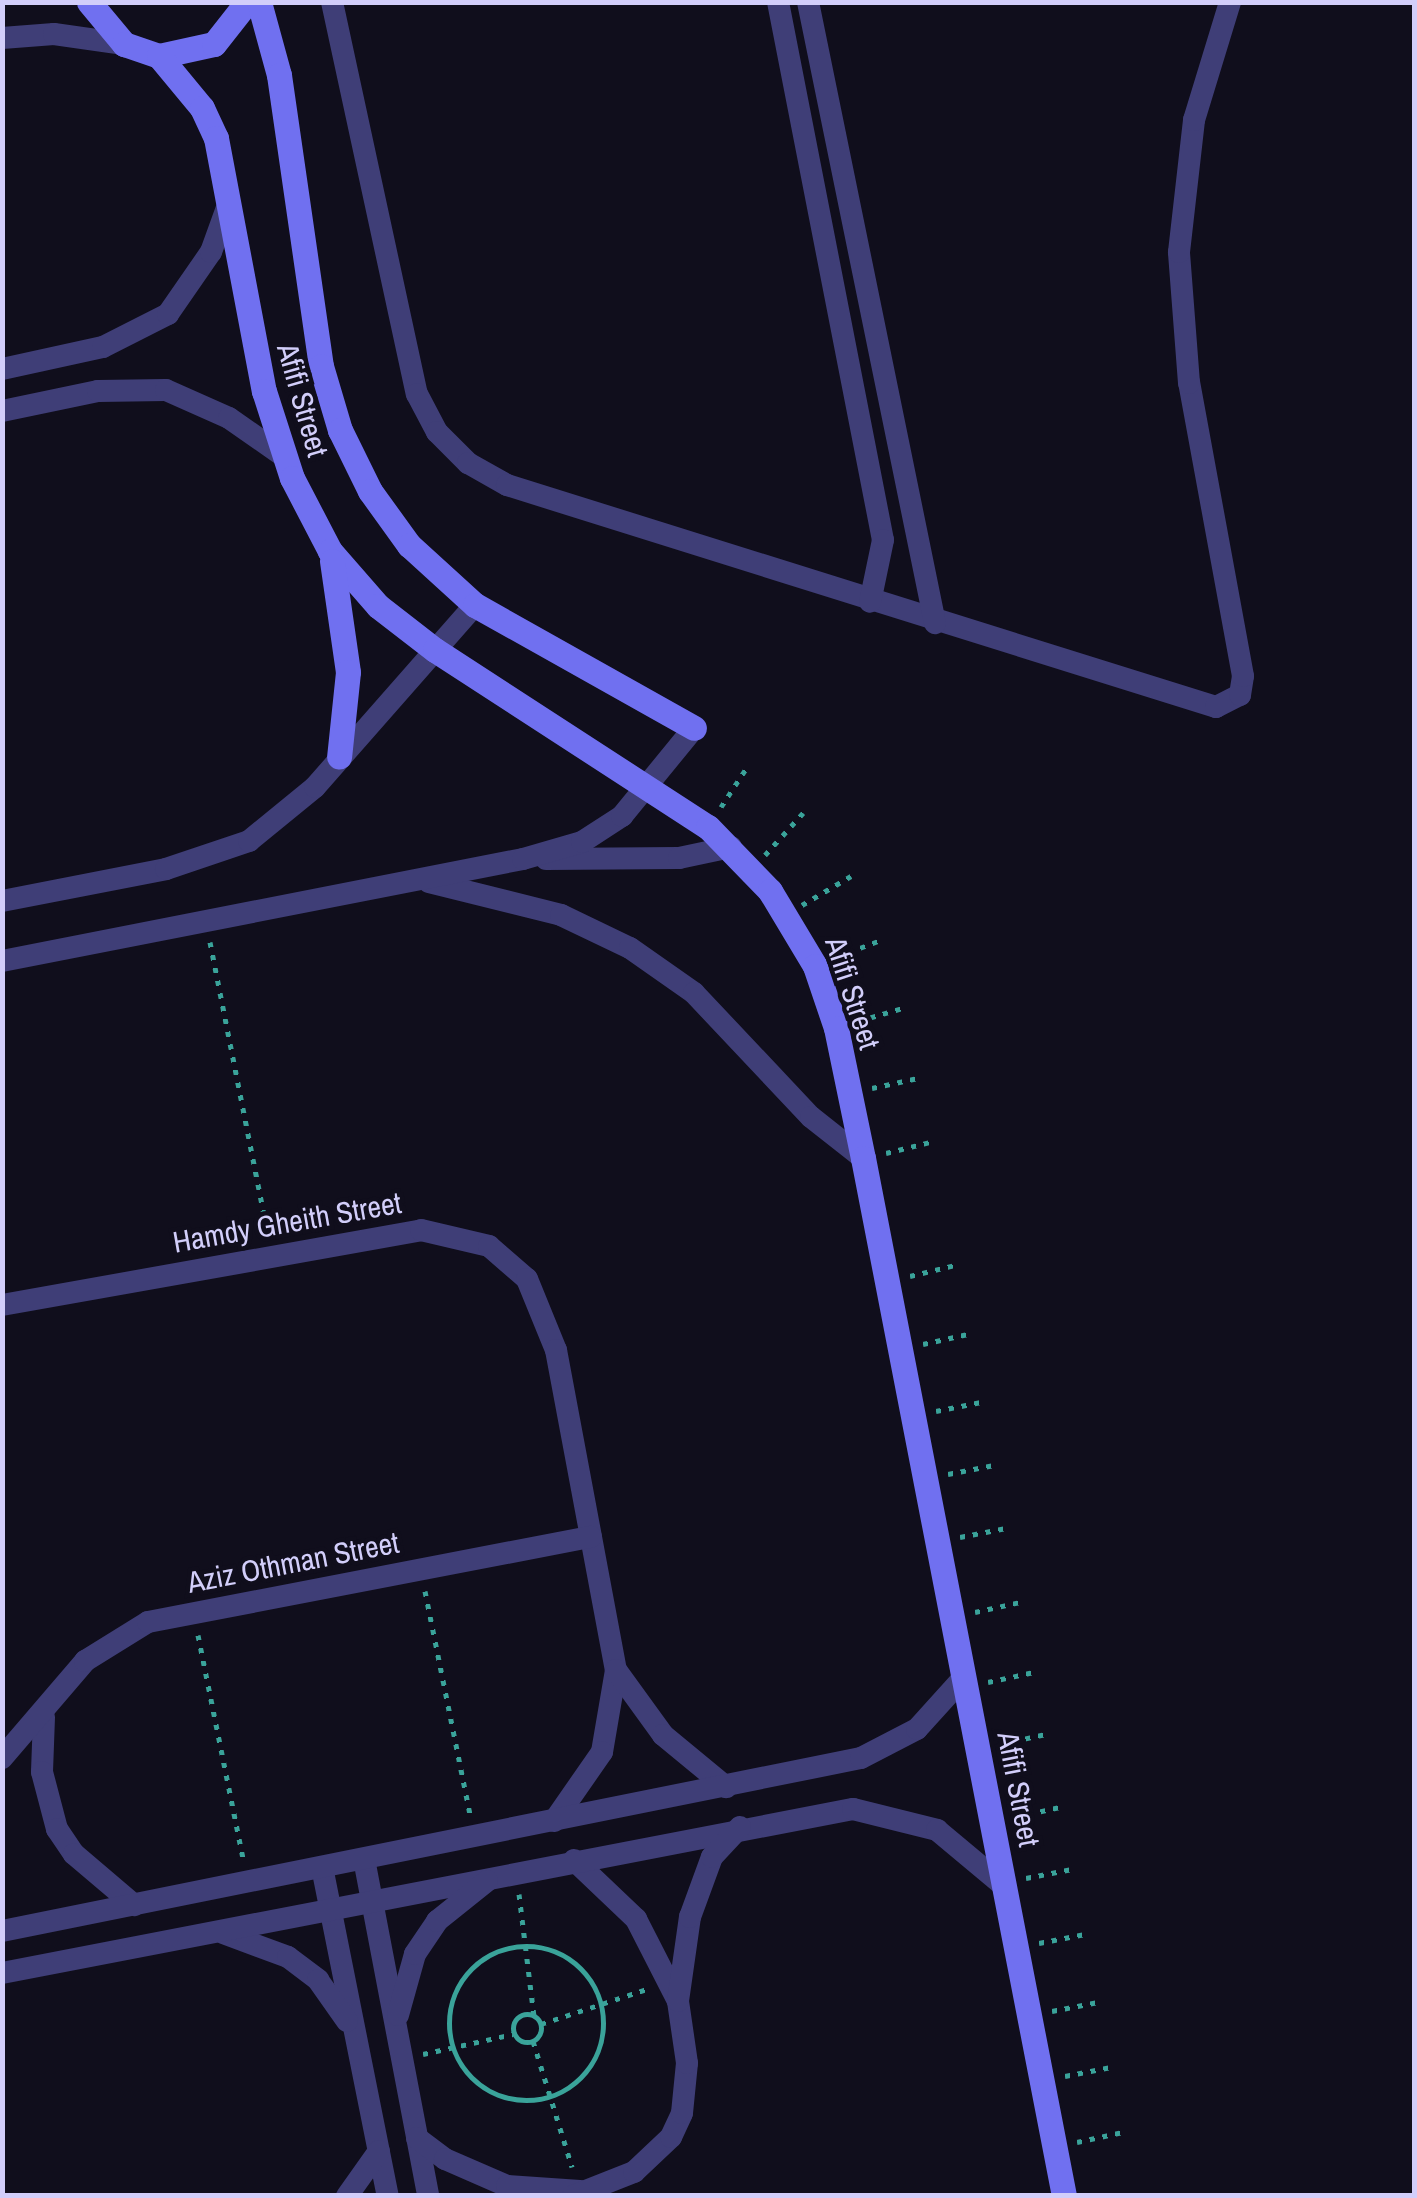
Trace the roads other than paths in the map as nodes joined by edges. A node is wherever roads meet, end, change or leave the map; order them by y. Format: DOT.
graph roads {
  1 [pos="89,2"];
  2 [pos="248,2"];
  3 [pos="259,2"];
  4 [pos="332,2"];
  5 [pos="778,2"];
  6 [pos="1230,2"];
  7 [pos="809,13"];
  8 [pos="779,29"];
  9 [pos="2,38"];
  10 [pos="124,44"];
  11 [pos="160,56"];
  12 [pos="230,202"];
  13 [pos="2,370"];
  14 [pos="2,411"];
  15 [pos="282,455"];
  16 [pos="330,551"];
  17 [pos="923,568"];
  18 [pos="881,571"];
  19 [pos="870,602"];
  20 [pos="476,605"];
  21 [pos="935,623"];
  22 [pos="434,650"];
  23 [pos="694,728"];
  24 [pos="339,757"];
  25 [pos="650,788"];
  26 [pos="731,847"];
  27 [pos="523,859"];
  28 [pos="411,879"];
  29 [pos="2,901"];
  30 [pos="2,960"];
  31 [pos="863,1158"];
  32 [pos="2,1305"];
  33 [pos="592,1537"];
  34 [pos="616,1670"];
  35 [pos="965,1682"];
  36 [pos="44,1717"];
  37 [pos="2,1758"];
  38 [pos="726,1787"];
  39 [pos="554,1821"];
  40 [pos="741,1826"];
  41 [pos="364,1859"];
  42 [pos="574,1860"];
  43 [pos="322,1867"];
  44 [pos="507,1873"];
  45 [pos="1004,1884"];
  46 [pos="372,1900"];
  47 [pos="134,1904"];
  48 [pos="330,1908"];
  49 [pos="2,1931"];
  50 [pos="215,1931"];
  51 [pos="2,1973"];
  52 [pos="673,1992"];
  53 [pos="396,2029"];
  54 [pos="358,2044"];
  55 [pos="418,2138"];
  56 [pos="379,2151"];
  57 [pos="576,2193"];
  58 [pos="347,2196"];
  59 [pos="388,2196"];
  60 [pos="428,2196"];
  61 [pos="1064,2196"];
  1 -- 10 [label="street"];
  2 -- 11 [label="street"];
  3 -- 20 [label="street, Afifi Street"];
  4 -- 19 [label="street"];
  5 -- 8 [label="street"];
  6 -- 21 [label="street"];
  7 -- 8 [label="street"];
  7 -- 17 [label="street"];
  8 -- 18 [label="street"];
  9 -- 10 [label="street"];
  10 -- 11 [label="street"];
  11 -- 12 [label="street, Afifi Street"];
  12 -- 13 [label="street"];
  12 -- 15 [label="street, Afifi Street"];
  14 -- 15 [label="street"];
  15 -- 16 [label="street, Afifi Street"];
  16 -- 22 [label="street, Afifi Street"];
  16 -- 24 [label="street"];
  17 -- 18 [label="street"];
  17 -- 21 [label="street"];
  18 -- 19 [label="street"];
  19 -- 21 [label="street"];
  20 -- 22 [label="street"];
  20 -- 23 [label="street, Afifi Street"];
  22 -- 24 [label="street"];
  22 -- 25 [label="street, Afifi Street"];
  23 -- 25 [label="street"];
  24 -- 29 [label="street"];
  25 -- 26 [label="street, Afifi Street"];
  25 -- 27 [label="street"];
  26 -- 27 [label="street"];
  26 -- 31 [label="street, Afifi Street"];
  27 -- 28 [label="street"];
  28 -- 30 [label="street"];
  28 -- 31 [label="street"];
  31 -- 35 [label="street, Afifi Street"];
  32 -- 33 [label="street, Hamdy Gheith Street"];
  33 -- 34 [label="street, Hamdy Gheith Street"];
  33 -- 36 [label="street, Aziz Othman Street"];
  34 -- 38 [label="street, Hamdy Gheith Street"];
  34 -- 39 [label="street, Hamdy Gheith Street"];
  35 -- 38 [label="street"];
  35 -- 45 [label="street, Afifi Street"];
  36 -- 37 [label="street, Aziz Othman Street"];
  36 -- 47 [label="street"];
  38 -- 39 [label="street"];
  39 -- 41 [label="street"];
  40 -- 42 [label="street"];
  40 -- 45 [label="street"];
  40 -- 52 [label="street"];
  41 -- 43 [label="street"];
  41 -- 46 [label="street"];
  42 -- 44 [label="street"];
  42 -- 52 [label="street"];
  43 -- 47 [label="street"];
  43 -- 48 [label="street"];
  44 -- 46 [label="street"];
  44 -- 53 [label="street"];
  45 -- 61 [label="street, Afifi Street"];
  46 -- 48 [label="street"];
  46 -- 53 [label="street"];
  47 -- 49 [label="street"];
  48 -- 50 [label="street"];
  48 -- 54 [label="street"];
  50 -- 51 [label="street"];
  50 -- 54 [label="street"];
  52 -- 57 [label="street"];
  53 -- 55 [label="street"];
  54 -- 56 [label="street"];
  55 -- 57 [label="street"];
  55 -- 60 [label="street"];
  56 -- 58 [label="street"];
  56 -- 59 [label="street"];
}
